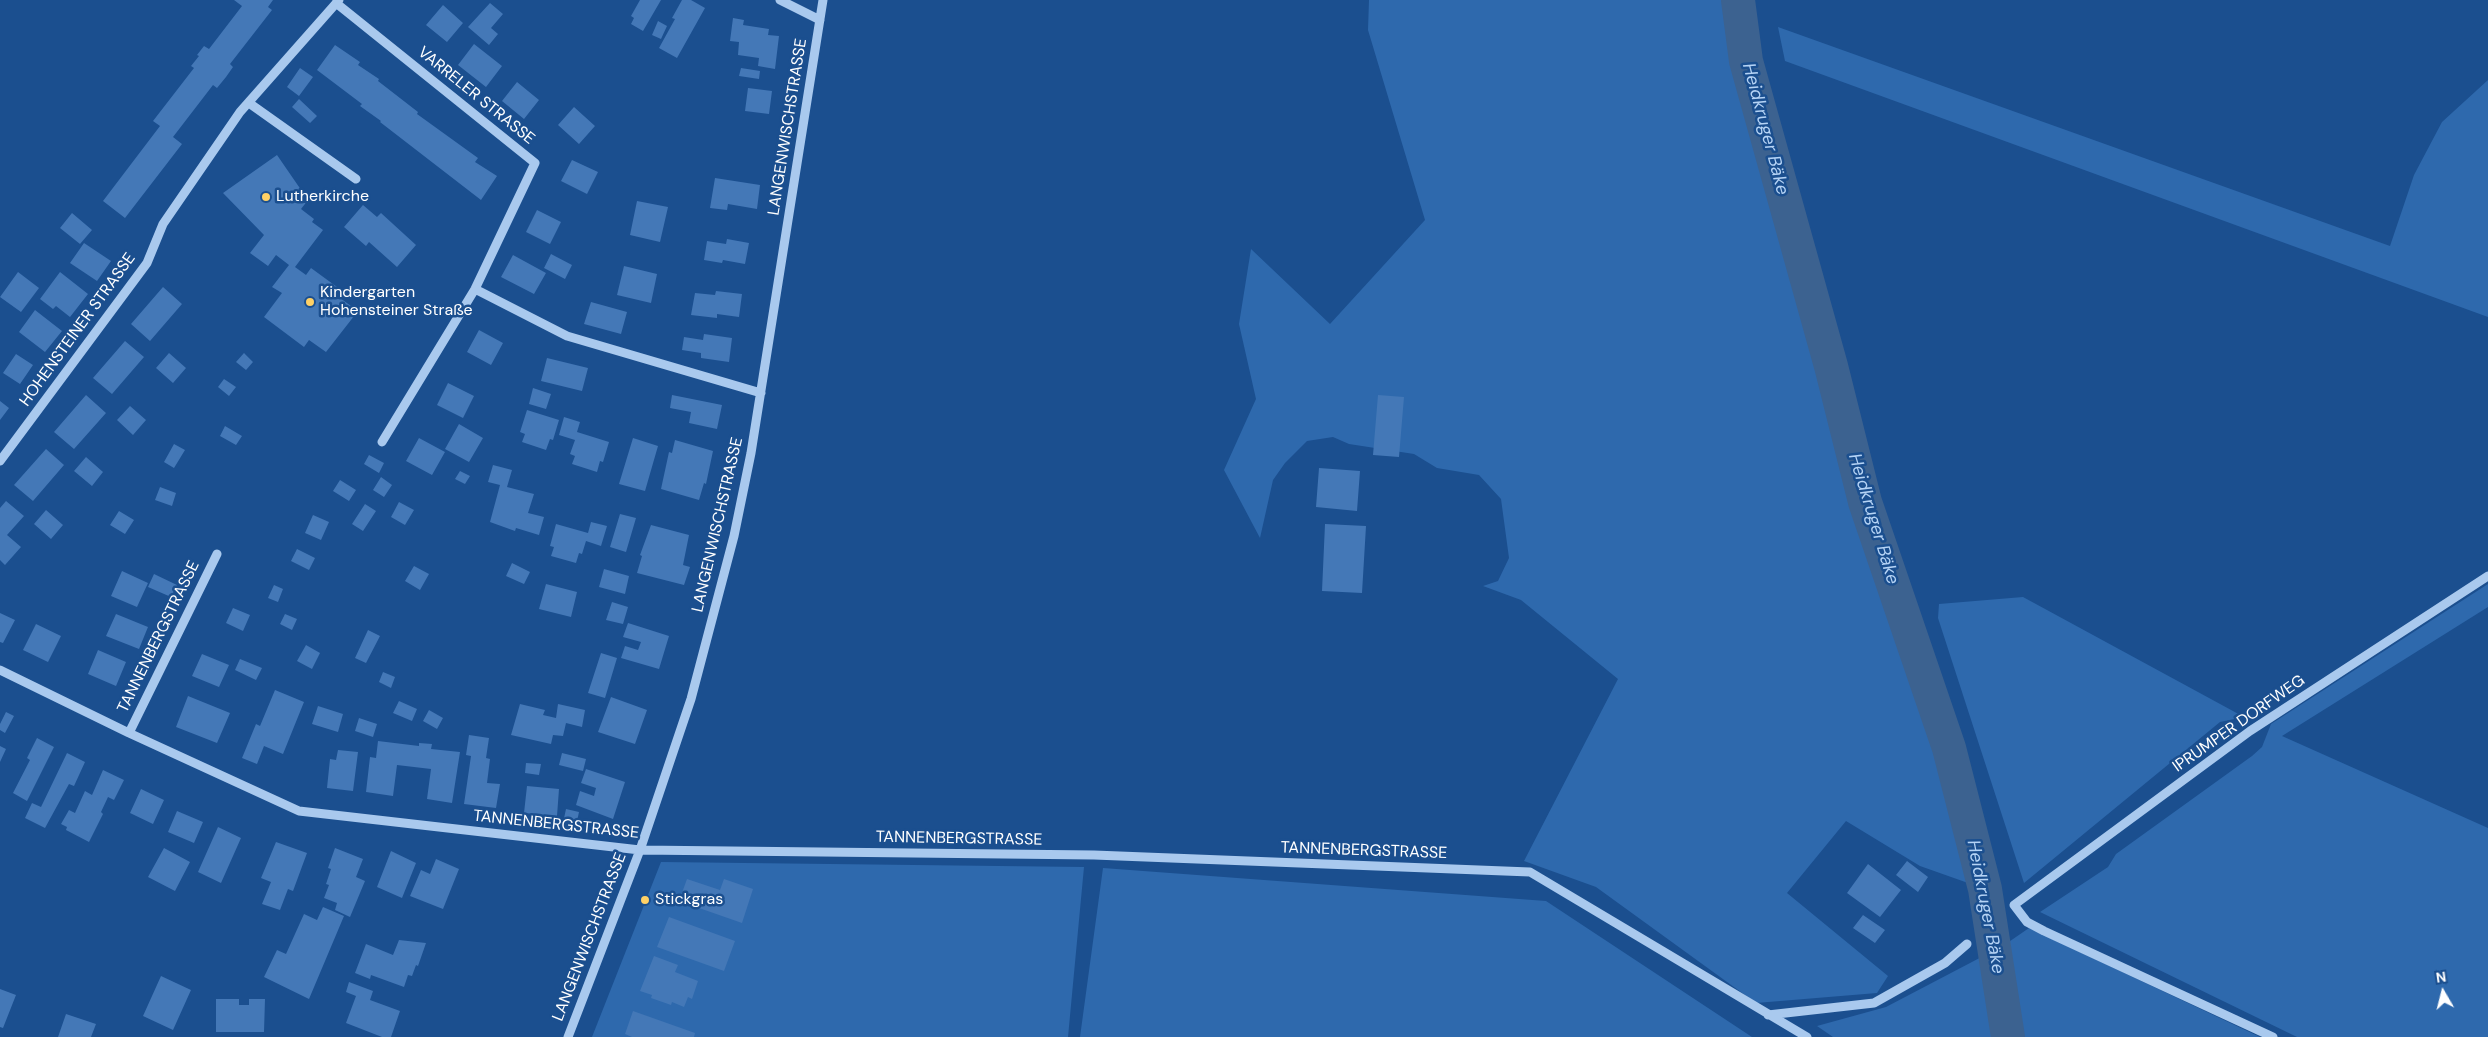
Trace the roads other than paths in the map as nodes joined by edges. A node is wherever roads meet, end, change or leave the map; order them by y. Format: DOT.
graph roads {
  1 [pos="780,0"];
  2 [pos="823,0"];
  3 [pos="338,2"];
  4 [pos="820,20"];
  5 [pos="249,102"];
  6 [pos="356,179"];
  7 [pos="474,289"];
  8 [pos="761,393"];
  9 [pos="382,442"];
  10 [pos="0,461"];
  11 [pos="217,554"];
  12 [pos="2488,576"];
  13 [pos="0,670"];
  14 [pos="129,734"];
  15 [pos="640,850"];
  16 [pos="1967,944"];
  17 [pos="1768,1015"];
  18 [pos="568,1037"];
  19 [pos="1807,1037"];
  20 [pos="2273,1037"];
  1 -- 4 [label="street"];
  2 -- 4 [label="street, LANGENWISCHSTRASSE"];
  3 -- 5 [label="street, HOHENSTEINER STRASSE"];
  3 -- 7 [label="street, VARRELER STRASSE"];
  4 -- 8 [label="street, LANGENWISCHSTRASSE"];
  5 -- 6 [label="street"];
  5 -- 10 [label="street, HOHENSTEINER STRASSE"];
  7 -- 8 [label="street"];
  7 -- 9 [label="street, VARRELER STRASSE"];
  8 -- 15 [label="street, LANGENWISCHSTRASSE"];
  11 -- 14 [label="street, TANNENBERGSTRASSE"];
  12 -- 20 [label="street, IPRUMPER DORFWEG"];
  13 -- 14 [label="street, TANNENBERGSTRASSE"];
  14 -- 15 [label="street, TANNENBERGSTRASSE"];
  15 -- 17 [label="street, TANNENBERGSTRASSE"];
  15 -- 18 [label="street, LANGENWISCHSTRASSE"];
  16 -- 17 [label="street"];
  17 -- 19 [label="street, TANNENBERGSTRASSE"];
}
